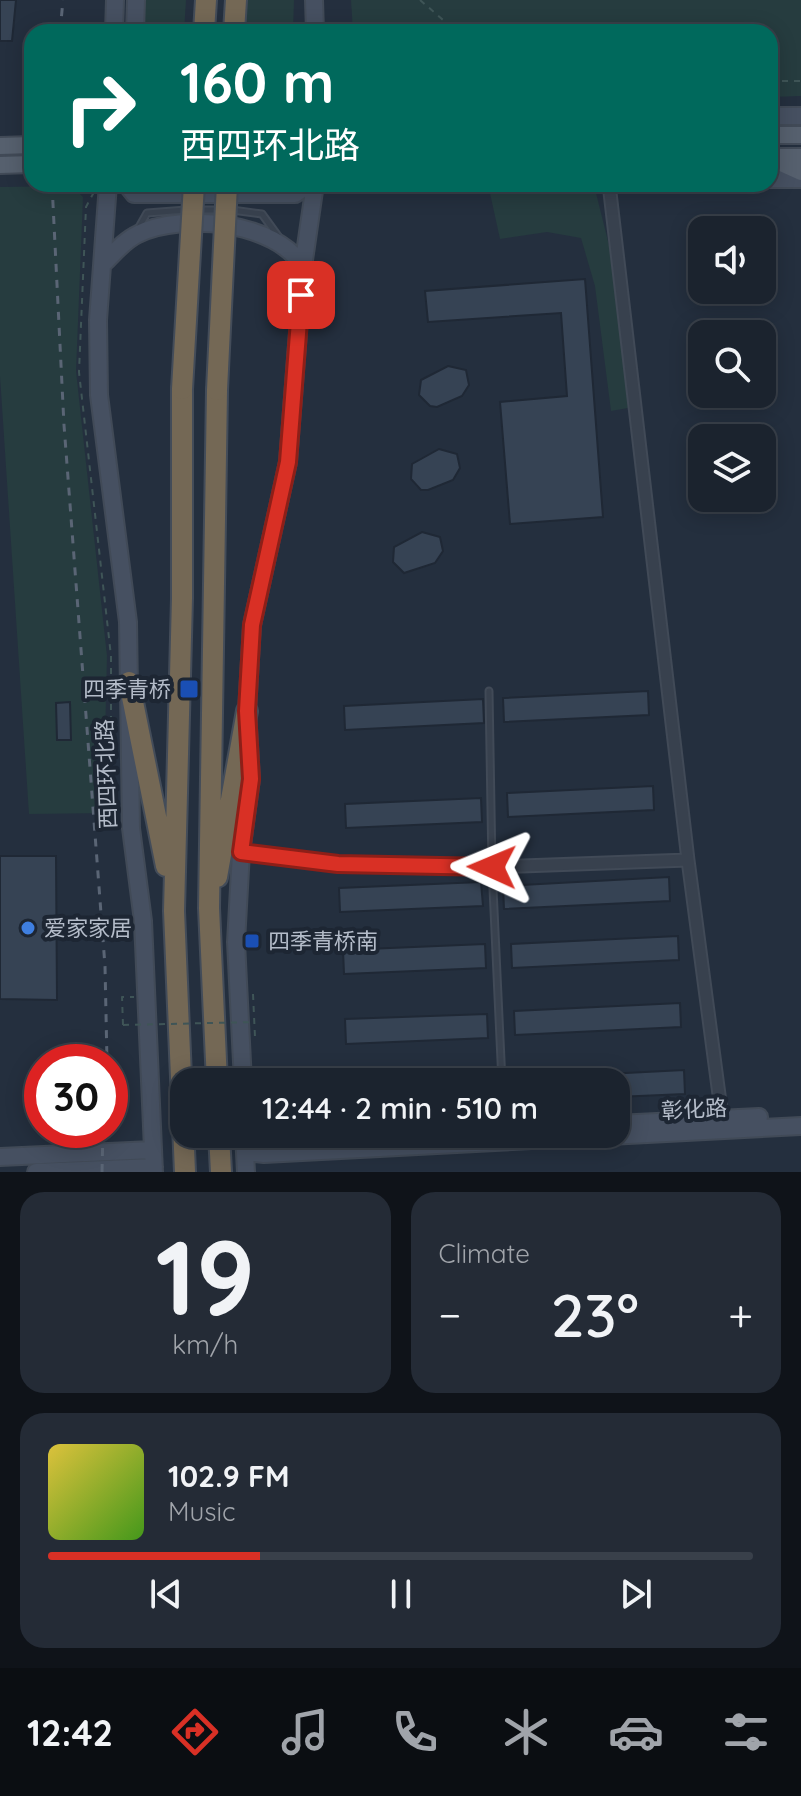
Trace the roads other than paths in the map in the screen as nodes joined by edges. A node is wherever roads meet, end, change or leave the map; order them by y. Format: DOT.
graph roads {
  1 [pos="136,0"];
  2 [pos="206,0"];
  3 [pos="236,0"];
  4 [pos="314,0"];
  5 [pos="135,24"];
  6 [pos="204,24"];
  7 [pos="234,24"];
  8 [pos="313,24"];
  9 [pos="778,116"];
  10 [pos="801,116"];
  11 [pos="778,135"];
  12 [pos="801,135"];
  13 [pos="24,145"];
  14 [pos="0,146"];
  15 [pos="801,157"];
  16 [pos="778,158"];
  17 [pos="778,162"];
  18 [pos="24,164"];
  19 [pos="0,165"];
  20 [pos="801,172"];
  21 [pos="801,179"];
  22 [pos="778,182"];
  23 [pos="108,192"];
  24 [pos="132,192"];
  25 [pos="194,192"];
  26 [pos="227,192"];
  27 [pos="298,192"];
  28 [pos="311,192"];
  29 [pos="610,192"];
  30 [pos="105,262"];
  31 [pos="303,267"];
  32 [pos="129,682"];
  33 [pos="489,691"];
  34 [pos="247,711"];
  35 [pos="241,852"];
  36 [pos="688,860"];
  37 [pos="492,867"];
  38 [pos="209,908"];
  39 [pos="174,911"];
  40 [pos="216,1068"];
  41 [pos="242,1068"];
  42 [pos="501,1068"];
  43 [pos="801,1115"];
  44 [pos="630,1124"];
  45 [pos="723,1124"];
  46 [pos="801,1126"];
  47 [pos="630,1130"];
  48 [pos="220,1148"];
  49 [pos="245,1148"];
  50 [pos="253,1148"];
  51 [pos="354,1148"];
  52 [pos="245,1152"];
  53 [pos="0,1157"];
  54 [pos="153,1163"];
  55 [pos="36,1172"];
  56 [pos="185,1172"];
  57 [pos="221,1172"];
  58 [pos="246,1172"];
  1 -- 5 [label="street"];
  2 -- 6 [label="highway"];
  3 -- 7 [label="highway"];
  4 -- 8 [label="street"];
  9 -- 10 [label="street"];
  11 -- 12 [label="main road"];
  13 -- 14 [label="main road"];
  15 -- 16 [label="main road"];
  17 -- 20 [label="main road"];
  18 -- 19 [label="main road"];
  21 -- 22 [label="street"];
  23 -- 30 [label="street, 西四环北路"];
  24 -- 27 [label="street"];
  25 -- 39 [label="highway, bridge"];
  26 -- 38 [label="highway, bridge"];
  28 -- 31 [label="street"];
  29 -- 36 [label="street"];
  30 -- 31 [label="street"];
  30 -- 32 [label="street, 西四环北路"];
  31 -- 34 [label="street"];
  32 -- 39 [label="highway"];
  32 -- 54 [label="street, 西四环北路"];
  33 -- 37 [label="lane"];
  34 -- 35 [label="street"];
  34 -- 38 [label="highway"];
  35 -- 37 [label="street"];
  35 -- 41 [label="street"];
  36 -- 37 [label="street"];
  36 -- 45 [label="street"];
  37 -- 42 [label="lane"];
  38 -- 40 [label="highway"];
  39 -- 56 [label="highway"];
  43 -- 45 [label="street, 彰化路"];
  44 -- 45 [label="street, 彰化路"];
  45 -- 46 [label="street, 彰化路"];
  45 -- 47 [label="street, 彰化路"];
  48 -- 57 [label="highway"];
  49 -- 52 [label="street"];
  50 -- 52 [label="street"];
  51 -- 52 [label="street, 彰化路"];
  52 -- 58 [label="street"];
  53 -- 54 [label="street"];
  54 -- 55 [label="street"];
}
